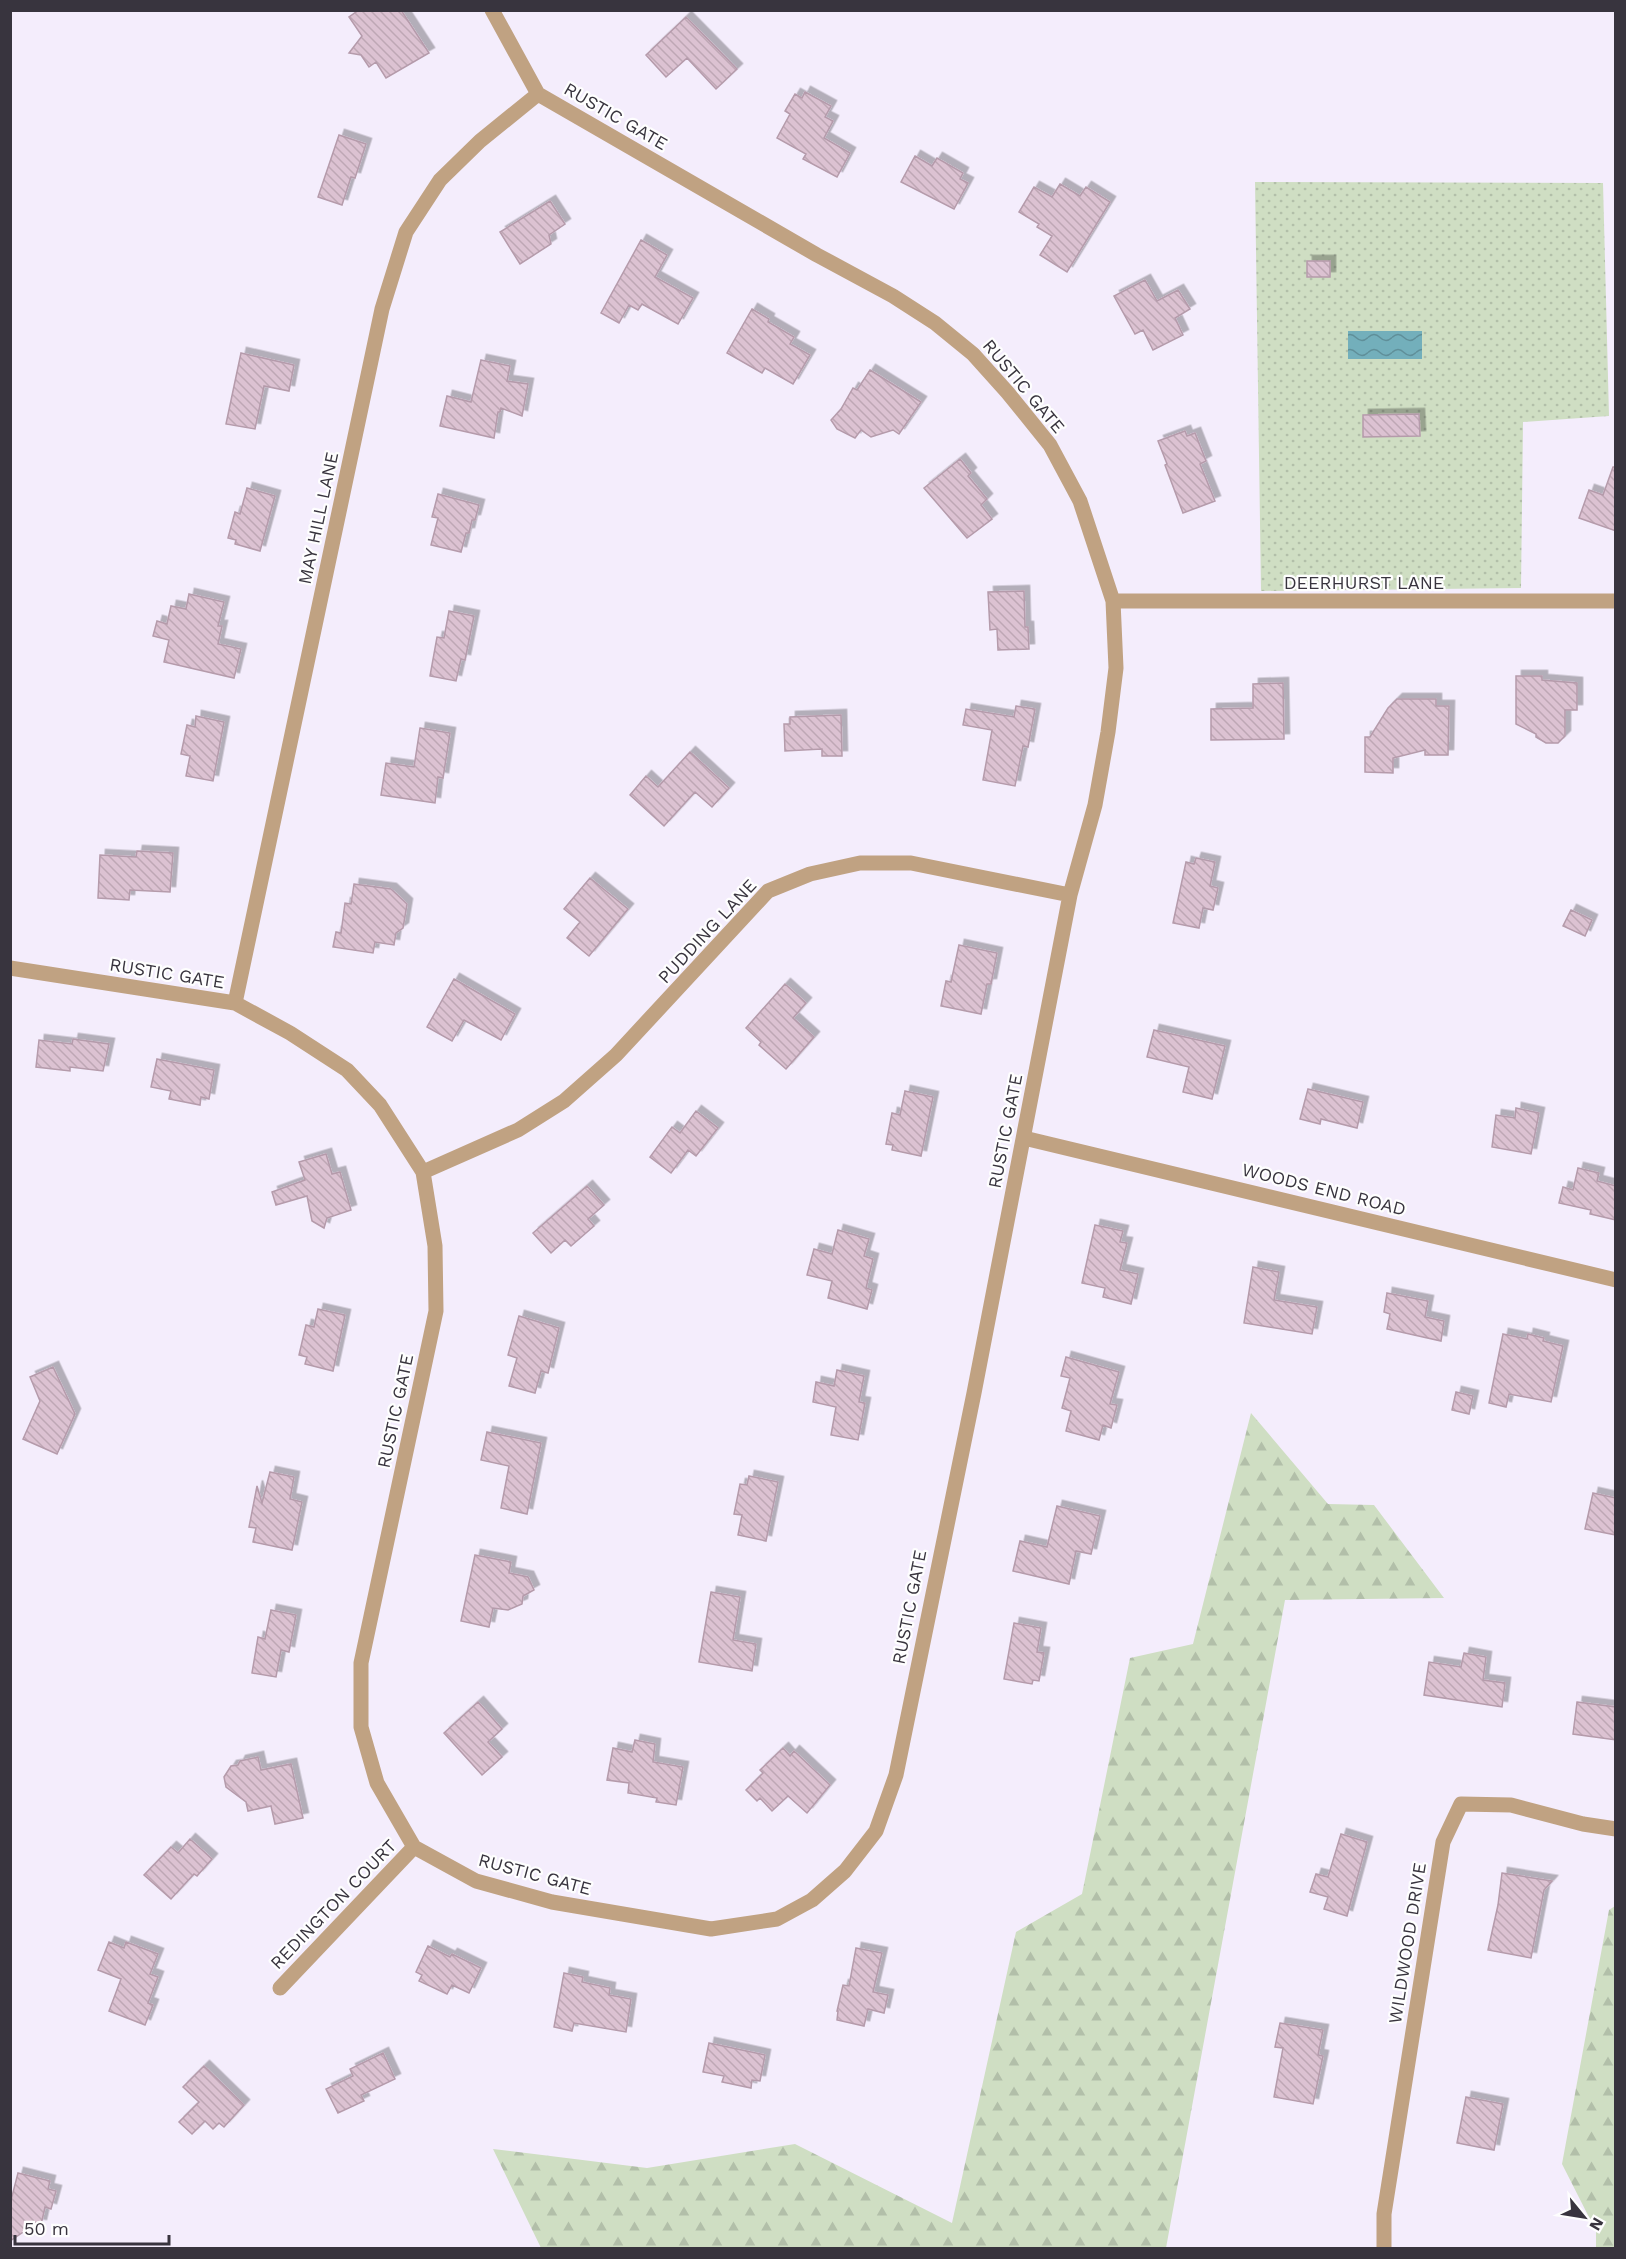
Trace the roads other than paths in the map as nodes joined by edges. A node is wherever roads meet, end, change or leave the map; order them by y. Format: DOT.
graph roads {
  1 [pos="492,10"];
  2 [pos="538,94"];
  3 [pos="1113,601"];
  4 [pos="1616,601"];
  5 [pos="1070,895"];
  6 [pos="10,968"];
  7 [pos="235,1003"];
  8 [pos="1024,1138"];
  9 [pos="423,1172"];
  10 [pos="1616,1280"];
  11 [pos="1616,1829"];
  12 [pos="414,1847"];
  13 [pos="280,1988"];
  14 [pos="1384,2248"];
  1 -- 2 [label="street, RUSTIC GATE"];
  2 -- 3 [label="street, RUSTIC GATE"];
  2 -- 7 [label="street, MAY HILL LANE"];
  3 -- 4 [label="street, DEERHURST LANE"];
  3 -- 5 [label="street, RUSTIC GATE"];
  5 -- 8 [label="street, RUSTIC GATE"];
  5 -- 9 [label="street, PUDDING LANE"];
  6 -- 7 [label="street, RUSTIC GATE"];
  7 -- 9 [label="street, RUSTIC GATE"];
  8 -- 10 [label="street, WOODS END ROAD"];
  8 -- 12 [label="street, RUSTIC GATE"];
  9 -- 12 [label="street, RUSTIC GATE"];
  11 -- 14 [label="street, WILDWOOD DRIVE"];
  12 -- 13 [label="street, REDINGTON COURT"];
}
